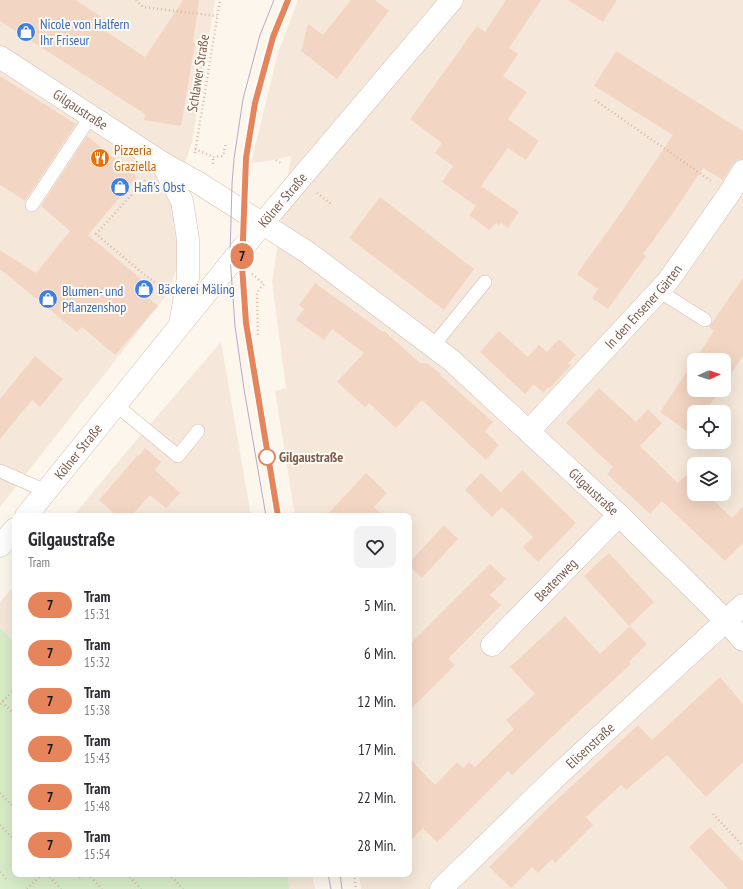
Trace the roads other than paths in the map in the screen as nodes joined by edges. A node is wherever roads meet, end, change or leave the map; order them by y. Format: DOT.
graph roads {
  1 [pos="452,0"];
  2 [pos="0,57"];
  3 [pos="91,116"];
  4 [pos="161,162"];
  5 [pos="743,170"];
  6 [pos="32,205"];
  7 [pos="262,224"];
  8 [pos="485,282"];
  9 [pos="659,290"];
  10 [pos="705,320"];
  11 [pos="180,325"];
  12 [pos="433,346"];
  13 [pos="116,404"];
  14 [pos="198,431"];
  15 [pos="529,431"];
  16 [pos="0,471"];
  17 [pos="46,491"];
  18 [pos="28,513"];
  19 [pos="618,515"];
  20 [pos="12,532"];
  21 [pos="0,546"];
  22 [pos="743,606"];
  23 [pos="725,620"];
  24 [pos="743,640"];
  25 [pos="492,645"];
  26 [pos="441,889"];
  1 -- 7 [label="street, Kölner Straße"];
  2 -- 3 [label="street, Gilgaustraße"];
  3 -- 4 [label="street, Gilgaustraße"];
  3 -- 6 [label="lane"];
  4 -- 7 [label="street, Gilgaustraße"];
  4 -- 11 [label="street, Gilgaustraße"];
  5 -- 9 [label="street, In den Ensener Gärten"];
  7 -- 11 [label="street, Kölner Straße"];
  7 -- 12 [label="street, Gilgaustraße"];
  8 -- 12 [label="lane"];
  9 -- 10 [label="lane"];
  9 -- 15 [label="street, In den Ensener Gärten"];
  11 -- 13 [label="street, Kölner Straße"];
  12 -- 15 [label="street, Gilgaustraße"];
  13 -- 14 [label="lane"];
  13 -- 17 [label="street, Kölner Straße"];
  15 -- 19 [label="street, Gilgaustraße"];
  16 -- 17 [label="lane"];
  17 -- 18 [label="street, Kölner Straße"];
  19 -- 23 [label="street, Gilgaustraße"];
  19 -- 25 [label="street, Beatenweg"];
  20 -- 21 [label="street"];
  22 -- 23 [label="street, Elisenstraße"];
  23 -- 24 [label="street, Gilgaustraße"];
  23 -- 26 [label="street, Elisenstraße"];
}
